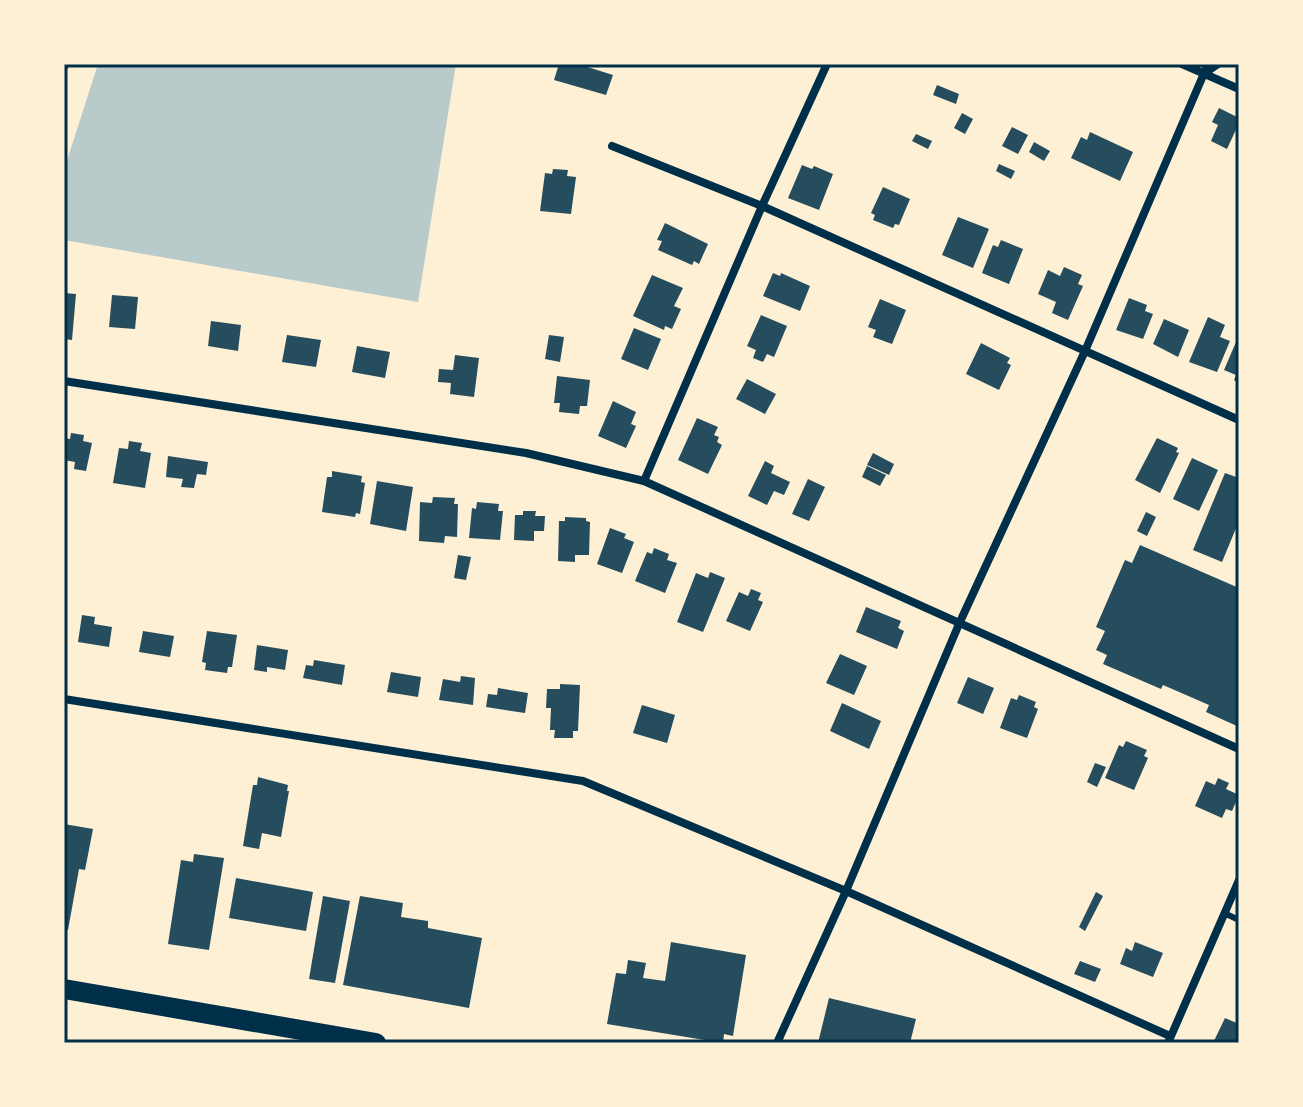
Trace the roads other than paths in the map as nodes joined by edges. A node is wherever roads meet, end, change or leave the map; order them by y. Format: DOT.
graph roads {
  1 [pos="827,64"];
  2 [pos="1182,64"];
  3 [pos="1208,64"];
  4 [pos="1218,64"];
  5 [pos="1204,74"];
  6 [pos="1239,89"];
  7 [pos="612,146"];
  8 [pos="762,206"];
  9 [pos="1085,351"];
  10 [pos="64,381"];
  11 [pos="1239,420"];
  12 [pos="644,481"];
  13 [pos="959,624"];
  14 [pos="64,699"];
  15 [pos="1239,749"];
  16 [pos="1239,880"];
  17 [pos="846,891"];
  18 [pos="1224,913"];
  19 [pos="1239,920"];
  20 [pos="64,989"];
  21 [pos="304,1037"];
  22 [pos="1169,1039"];
  23 [pos="376,1043"];
  24 [pos="777,1043"];
  1 -- 8 [label="street"];
  2 -- 5 [label="street"];
  3 -- 5 [label="street"];
  4 -- 5 [label="street"];
  5 -- 6 [label="street"];
  5 -- 9 [label="street"];
  7 -- 8 [label="street"];
  8 -- 9 [label="street"];
  8 -- 12 [label="street"];
  9 -- 11 [label="street"];
  9 -- 13 [label="street"];
  10 -- 12 [label="street"];
  12 -- 13 [label="street"];
  13 -- 15 [label="street"];
  13 -- 17 [label="street"];
  14 -- 17 [label="street"];
  16 -- 18 [label="street"];
  17 -- 22 [label="street"];
  17 -- 24 [label="street"];
  18 -- 19 [label="lane"];
  18 -- 22 [label="street"];
  20 -- 21 [label="main road"];
  21 -- 23 [label="main road"];
}
